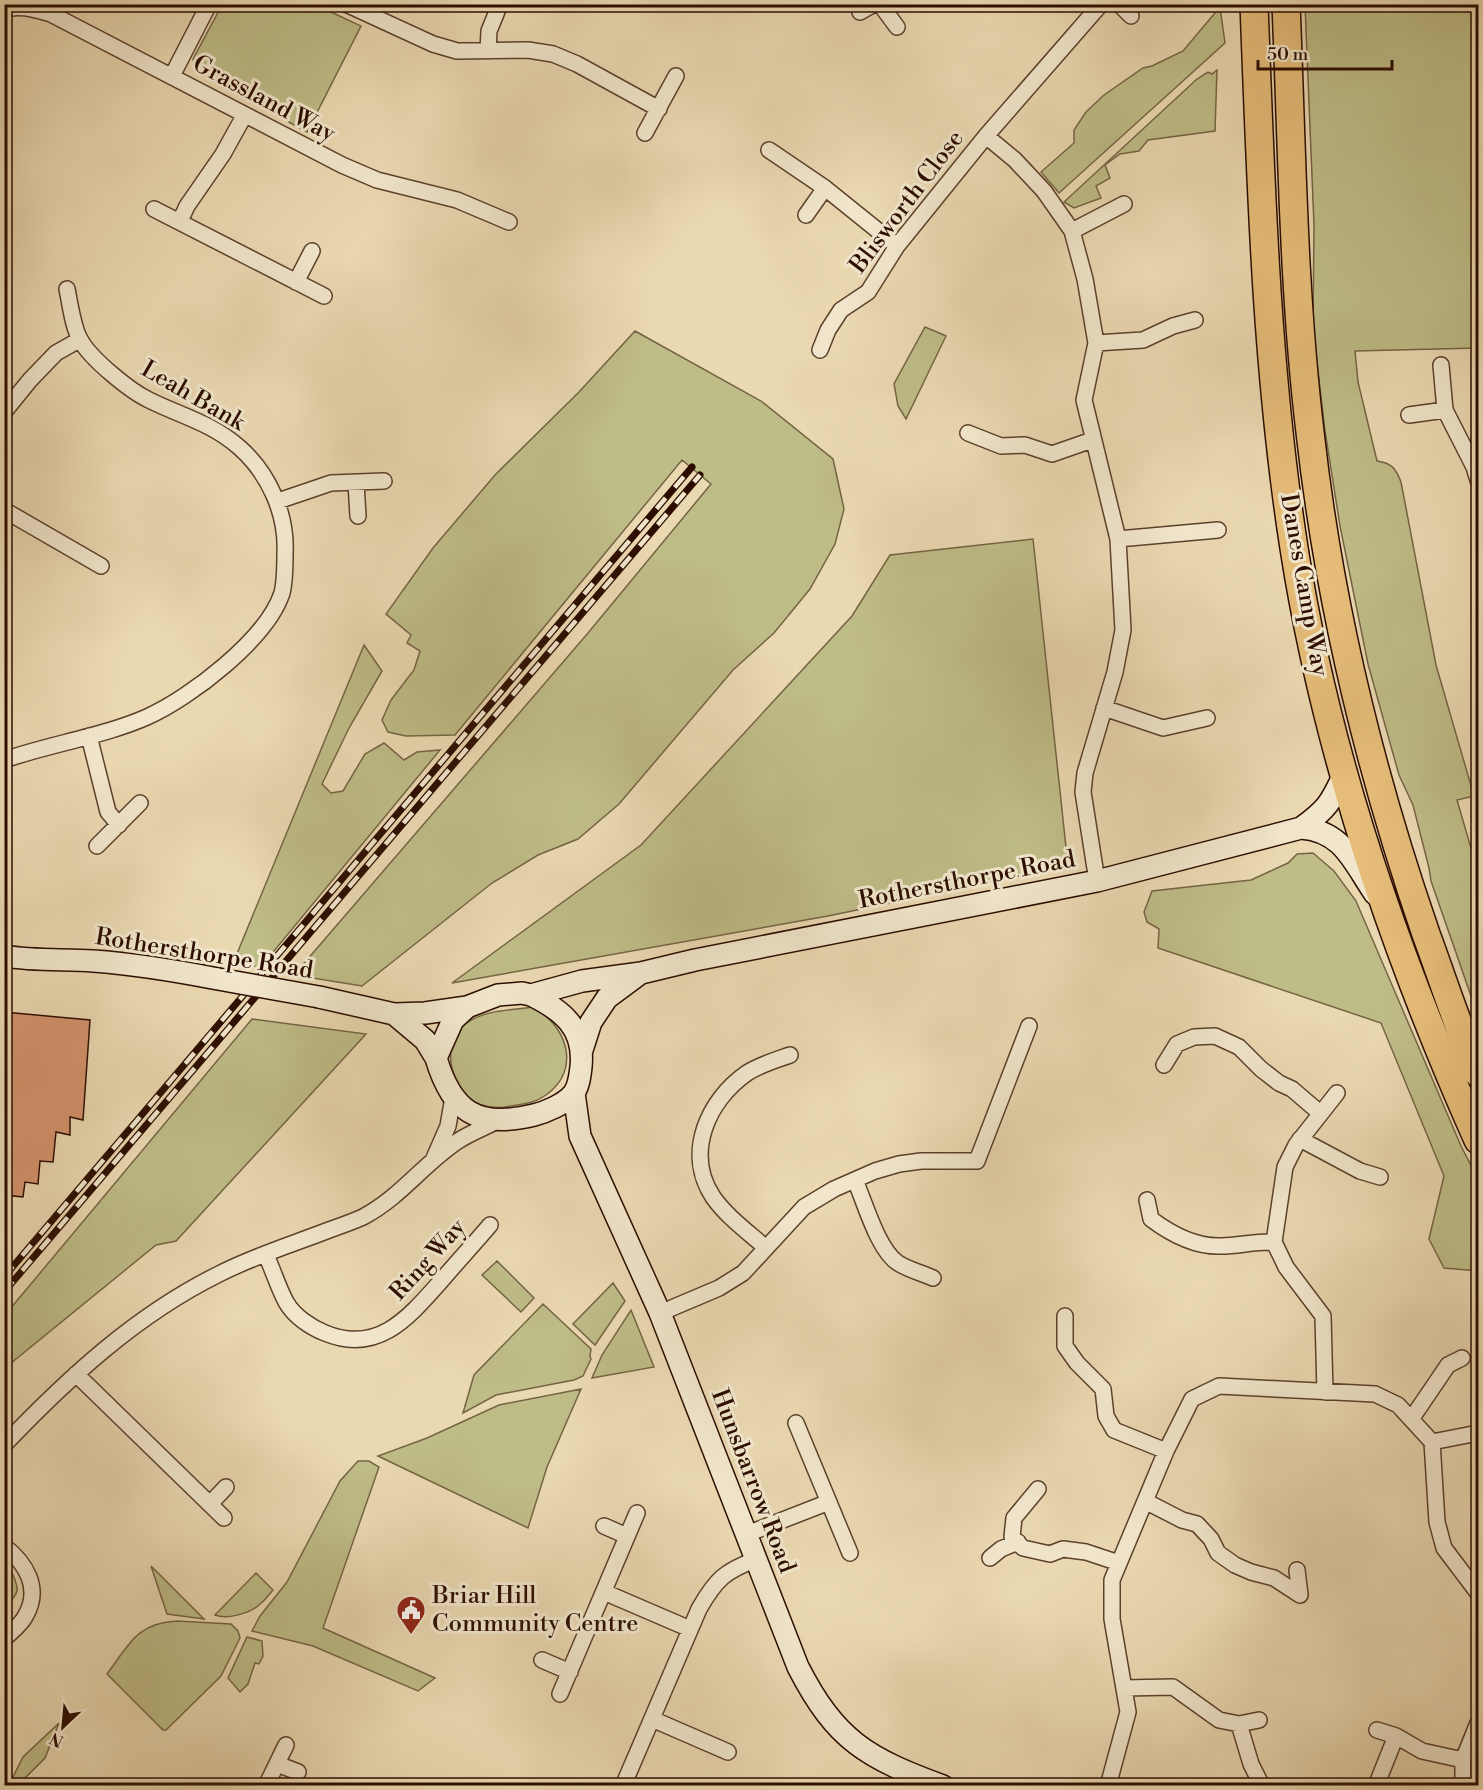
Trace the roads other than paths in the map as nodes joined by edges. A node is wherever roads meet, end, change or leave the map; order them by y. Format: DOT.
graph roads {
  1 [pos="209,4"];
  2 [pos="346,4"];
  3 [pos="500,4"];
  4 [pos="874,4"];
  5 [pos="880,4"];
  6 [pos="1101,4"];
  7 [pos="1119,4"];
  8 [pos="1254,4"];
  9 [pos="1286,4"];
  10 [pos="366,9"];
  11 [pos="4,10"];
  12 [pos="860,12"];
  13 [pos="1131,16"];
  14 [pos="897,27"];
  15 [pos="488,51"];
  16 [pos="172,76"];
  17 [pos="676,76"];
  18 [pos="659,109"];
  19 [pos="244,116"];
  20 [pos="645,133"];
  21 [pos="986,136"];
  22 [pos="769,150"];
  23 [pos="825,188"];
  24 [pos="1124,204"];
  25 [pos="154,209"];
  26 [pos="806,215"];
  27 [pos="180,221"];
  28 [pos="509,222"];
  29 [pos="1072,231"];
  30 [pos="897,246"];
  31 [pos="312,251"];
  32 [pos="296,282"];
  33 [pos="67,289"];
  34 [pos="324,296"];
  35 [pos="1195,320"];
  36 [pos="80,340"];
  37 [pos="1096,343"];
  38 [pos="820,350"];
  39 [pos="1441,365"];
  40 [pos="1444,410"];
  41 [pos="4,412"];
  42 [pos="1409,415"];
  43 [pos="968,433"];
  44 [pos="1092,440"];
  45 [pos="1477,471"];
  46 [pos="384,481"];
  47 [pos="356,483"];
  48 [pos="278,501"];
  49 [pos="4,510"];
  50 [pos="358,516"];
  51 [pos="1218,530"];
  52 [pos="1118,538"];
  53 [pos="102,566"];
  54 [pos="1104,708"];
  55 [pos="1207,718"];
  56 [pos="89,735"];
  57 [pos="4,760"];
  58 [pos="1344,774"];
  59 [pos="140,803"];
  60 [pos="119,825"];
  61 [pos="1300,828"];
  62 [pos="97,846"];
  63 [pos="1097,881"];
  64 [pos="1383,905"];
  65 [pos="4,956"];
  66 [pos="641,973"];
  67 [pos="531,995"];
  68 [pos="467,1007"];
  69 [pos="394,1014"];
  70 [pos="1029,1026"];
  71 [pos="582,1050"];
  72 [pos="790,1055"];
  73 [pos="436,1058"];
  74 [pos="1164,1065"];
  75 [pos="1479,1072"];
  76 [pos="1336,1093"];
  77 [pos="574,1094"];
  78 [pos="453,1097"];
  79 [pos="543,1113"];
  80 [pos="1320,1113"];
  81 [pos="499,1120"];
  82 [pos="580,1136"];
  83 [pos="1300,1139"];
  84 [pos="1479,1140"];
  85 [pos="433,1161"];
  86 [pos="1380,1176"];
  87 [pos="855,1180"];
  88 [pos="1147,1200"];
  89 [pos="490,1225"];
  90 [pos="1274,1242"];
  91 [pos="766,1248"];
  92 [pos="266,1255"];
  93 [pos="933,1278"];
  94 [pos="660,1313"];
  95 [pos="1065,1316"];
  96 [pos="1462,1358"];
  97 [pos="76,1374"];
  98 [pos="1325,1392"];
  99 [pos="1412,1418"];
  100 [pos="796,1424"];
  101 [pos="1479,1433"];
  102 [pos="1432,1442"];
  103 [pos="4,1445"];
  104 [pos="1166,1451"];
  105 [pos="226,1487"];
  106 [pos="1038,1489"];
  107 [pos="1145,1501"];
  108 [pos="829,1502"];
  109 [pos="210,1504"];
  110 [pos="637,1513"];
  111 [pos="224,1518"];
  112 [pos="604,1526"];
  113 [pos="747,1534"];
  114 [pos="627,1536"];
  115 [pos="1018,1542"];
  116 [pos="4,1546"];
  117 [pos="850,1553"];
  118 [pos="990,1558"];
  119 [pos="757,1559"];
  120 [pos="1119,1563"];
  121 [pos="1297,1570"];
  122 [pos="604,1592"];
  123 [pos="1479,1593"];
  124 [pos="690,1629"];
  125 [pos="4,1640"];
  126 [pos="542,1660"];
  127 [pos="570,1672"];
  128 [pos="1124,1688"];
  129 [pos="560,1694"];
  130 [pos="652,1719"];
  131 [pos="1259,1720"];
  132 [pos="1479,1723"];
  133 [pos="1239,1724"];
  134 [pos="1377,1731"];
  135 [pos="1395,1736"];
  136 [pos="286,1745"];
  137 [pos="728,1752"];
  138 [pos="1463,1760"];
  139 [pos="277,1764"];
  140 [pos="298,1772"];
  141 [pos="266,1785"];
  142 [pos="623,1785"];
  143 [pos="943,1785"];
  144 [pos="1108,1785"];
  145 [pos="1262,1785"];
  146 [pos="1376,1785"];
  147 [pos="1463,1785"];
  1 -- 16 [label="street"];
  2 -- 10 [label="street"];
  3 -- 15 [label="street"];
  4 -- 12 [label="street"];
  5 -- 14 [label="street"];
  6 -- 21 [label="street, Blisworth Close"];
  7 -- 13 [label="street"];
  8 -- 58 [label="highway, Danes Camp Way"];
  9 -- 75 [label="highway, Danes Camp Way"];
  10 -- 15 [label="street"];
  11 -- 16 [label="street, Grassland Way"];
  15 -- 18 [label="street"];
  16 -- 19 [label="street, Grassland Way"];
  17 -- 18 [label="street"];
  18 -- 20 [label="street"];
  19 -- 27 [label="street"];
  19 -- 28 [label="street, Grassland Way"];
  21 -- 29 [label="street, Blisworth Close"];
  21 -- 30 [label="street, Blisworth Close"];
  22 -- 23 [label="street"];
  23 -- 26 [label="street"];
  23 -- 30 [label="street"];
  24 -- 29 [label="street"];
  25 -- 27 [label="street"];
  27 -- 32 [label="street"];
  29 -- 37 [label="street, Blisworth Close"];
  30 -- 38 [label="street, Blisworth Close"];
  31 -- 32 [label="street"];
  32 -- 34 [label="street"];
  33 -- 36 [label="street"];
  35 -- 37 [label="street"];
  36 -- 41 [label="street"];
  36 -- 48 [label="street, Leah Bank"];
  37 -- 44 [label="street, Blisworth Close"];
  39 -- 40 [label="street"];
  40 -- 42 [label="street"];
  40 -- 45 [label="street"];
  43 -- 44 [label="street"];
  44 -- 52 [label="street, Blisworth Close"];
  46 -- 47 [label="street"];
  47 -- 48 [label="street"];
  47 -- 50 [label="street"];
  48 -- 56 [label="street, Leah Bank"];
  49 -- 53 [label="street"];
  51 -- 52 [label="street"];
  52 -- 54 [label="street, Blisworth Close"];
  54 -- 55 [label="street"];
  54 -- 63 [label="street, Blisworth Close"];
  56 -- 57 [label="street, Leah Bank"];
  56 -- 60 [label="street"];
  58 -- 61 [label="street, Rothersthorpe Road"];
  58 -- 64 [label="highway, Danes Camp Way"];
  59 -- 60 [label="street"];
  60 -- 62 [label="street"];
  61 -- 63 [label="street, Rothersthorpe Road"];
  61 -- 64 [label="street, Rothersthorpe Road"];
  63 -- 66 [label="street, Rothersthorpe Road"];
  64 -- 84 [label="highway, Danes Camp Way"];
  65 -- 69 [label="street, Rothersthorpe Road, bridge"];
  66 -- 67 [label="street, Rothersthorpe Road"];
  66 -- 71 [label="street, Rothersthorpe Road"];
  67 -- 68 [label="street, Rothersthorpe Road"];
  67 -- 71 [label="street, Rothersthorpe Road"];
  68 -- 69 [label="street, Rothersthorpe Road"];
  68 -- 73 [label="street"];
  69 -- 73 [label="street"];
  70 -- 87 [label="street"];
  71 -- 77 [label="street, Rothersthorpe Road"];
  72 -- 91 [label="street"];
  73 -- 78 [label="street"];
  74 -- 80 [label="street"];
  76 -- 80 [label="street"];
  77 -- 79 [label="street"];
  77 -- 82 [label="street, Hunsbarrow Road"];
  78 -- 81 [label="street"];
  78 -- 85 [label="street"];
  79 -- 81 [label="street"];
  79 -- 82 [label="street"];
  80 -- 83 [label="street"];
  81 -- 85 [label="street"];
  82 -- 94 [label="street, Hunsbarrow Road"];
  83 -- 86 [label="street"];
  83 -- 90 [label="street"];
  85 -- 92 [label="street"];
  87 -- 91 [label="street"];
  87 -- 93 [label="street"];
  88 -- 90 [label="street"];
  89 -- 92 [label="street, Ring Way"];
  90 -- 98 [label="street"];
  91 -- 94 [label="street"];
  92 -- 97 [label="street"];
  94 -- 113 [label="street, Hunsbarrow Road"];
  95 -- 104 [label="street"];
  96 -- 99 [label="street"];
  97 -- 103 [label="street"];
  97 -- 109 [label="street"];
  98 -- 99 [label="street"];
  98 -- 104 [label="street"];
  99 -- 102 [label="street"];
  100 -- 108 [label="street"];
  101 -- 102 [label="street"];
  102 -- 123 [label="street"];
  104 -- 107 [label="street"];
  105 -- 109 [label="street"];
  106 -- 115 [label="street"];
  107 -- 120 [label="street"];
  107 -- 121 [label="street"];
  108 -- 113 [label="street"];
  108 -- 117 [label="street"];
  109 -- 111 [label="street"];
  110 -- 114 [label="street"];
  112 -- 114 [label="street"];
  113 -- 119 [label="street, Hunsbarrow Road"];
  114 -- 122 [label="street"];
  115 -- 118 [label="street"];
  115 -- 120 [label="street"];
  116 -- 125 [label="street"];
  119 -- 124 [label="street"];
  119 -- 143 [label="street, Hunsbarrow Road"];
  120 -- 128 [label="street"];
  122 -- 124 [label="street"];
  122 -- 127 [label="street"];
  124 -- 130 [label="street"];
  126 -- 127 [label="street"];
  127 -- 129 [label="street"];
  128 -- 133 [label="street"];
  128 -- 144 [label="street"];
  130 -- 137 [label="street"];
  130 -- 142 [label="street"];
  131 -- 133 [label="street"];
  132 -- 138 [label="street"];
  133 -- 145 [label="street"];
  134 -- 135 [label="street"];
  135 -- 138 [label="street"];
  135 -- 146 [label="street"];
  136 -- 139 [label="street"];
  138 -- 147 [label="street"];
  139 -- 140 [label="street"];
  139 -- 141 [label="street"];
}
